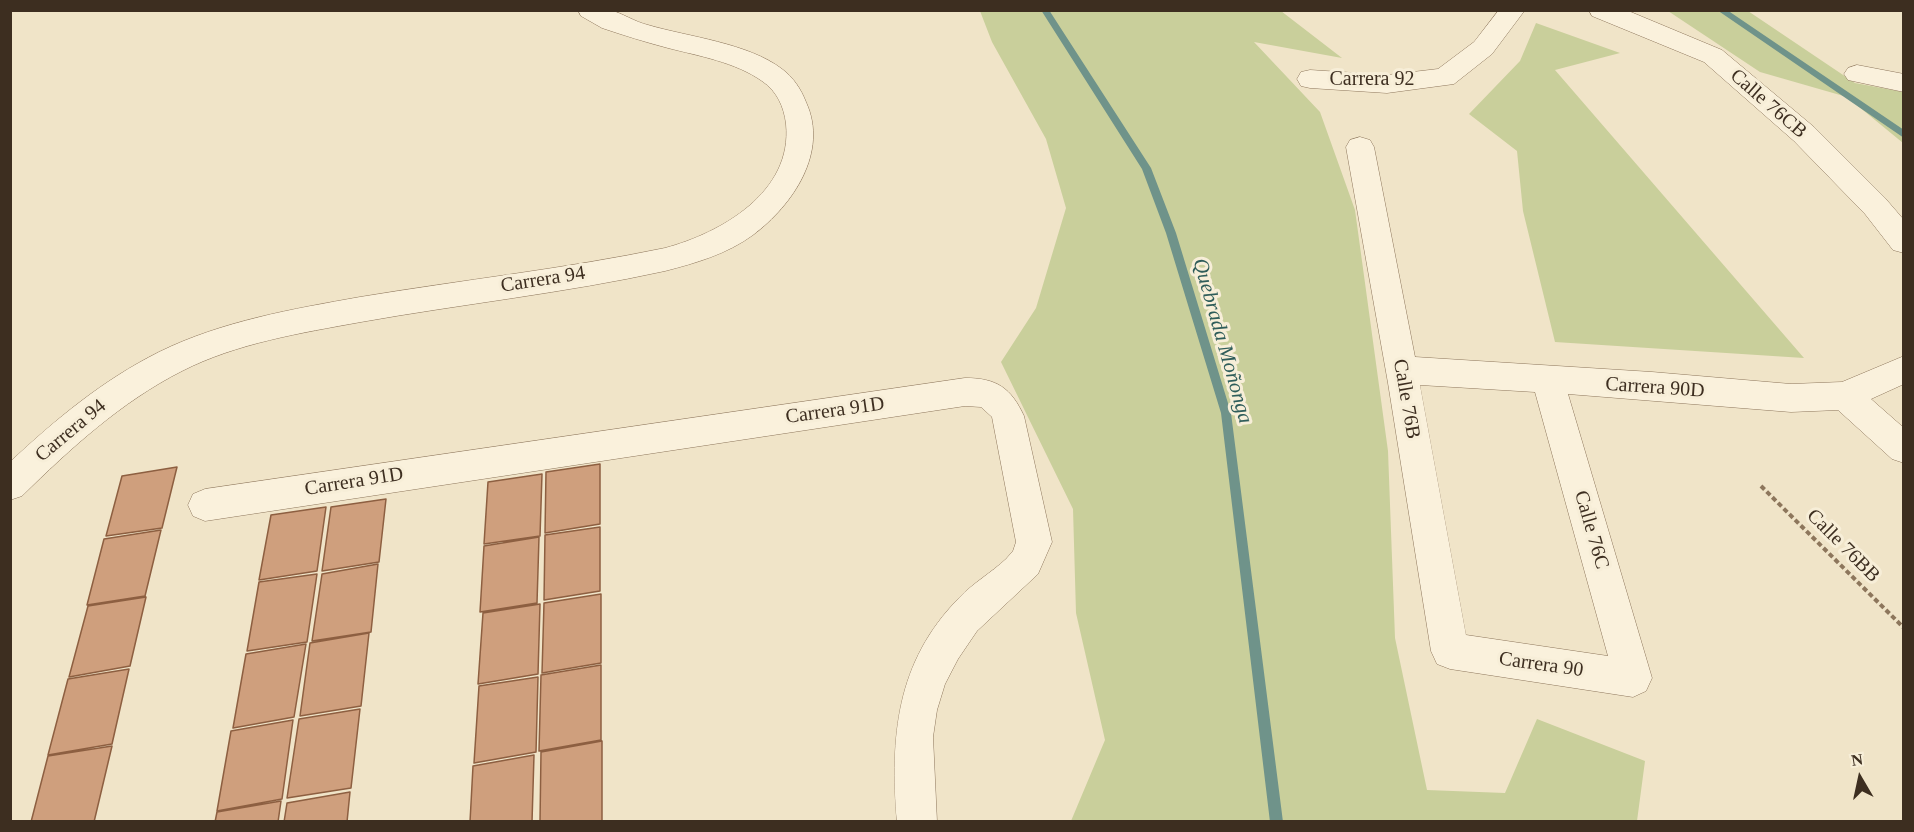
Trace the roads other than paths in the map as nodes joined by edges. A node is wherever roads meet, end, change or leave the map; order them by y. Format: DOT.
graph roads {
  1 [pos="590,10"];
  2 [pos="1513,10"];
  3 [pos="1600,10"];
  4 [pos="1857,74"];
  5 [pos="1310,80"];
  6 [pos="1904,83"];
  7 [pos="1360,147"];
  8 [pos="1904,242"];
  9 [pos="1904,369"];
  10 [pos="1402,370"];
  11 [pos="1548,381"];
  12 [pos="1845,396"];
  13 [pos="1904,449"];
  14 [pos="10,485"];
  15 [pos="205,505"];
  16 [pos="1450,651"];
  17 [pos="1633,678"];
  18 [pos="917,822"];
  1 -- 14 [label="street, Carrera 94"];
  2 -- 5 [label="street, Carrera 92"];
  3 -- 8 [label="street, Calle 76CB"];
  4 -- 6 [label="street"];
  7 -- 10 [label="street, Calle 76B"];
  9 -- 12 [label="street, Carrera 90D"];
  10 -- 11 [label="street, Carrera 90D"];
  10 -- 16 [label="street, Calle 76B"];
  11 -- 12 [label="street, Carrera 90D"];
  11 -- 17 [label="street, Calle 76C"];
  12 -- 13 [label="street"];
  15 -- 18 [label="street, Carrera 91D"];
  16 -- 17 [label="street, Carrera 90"];
}
